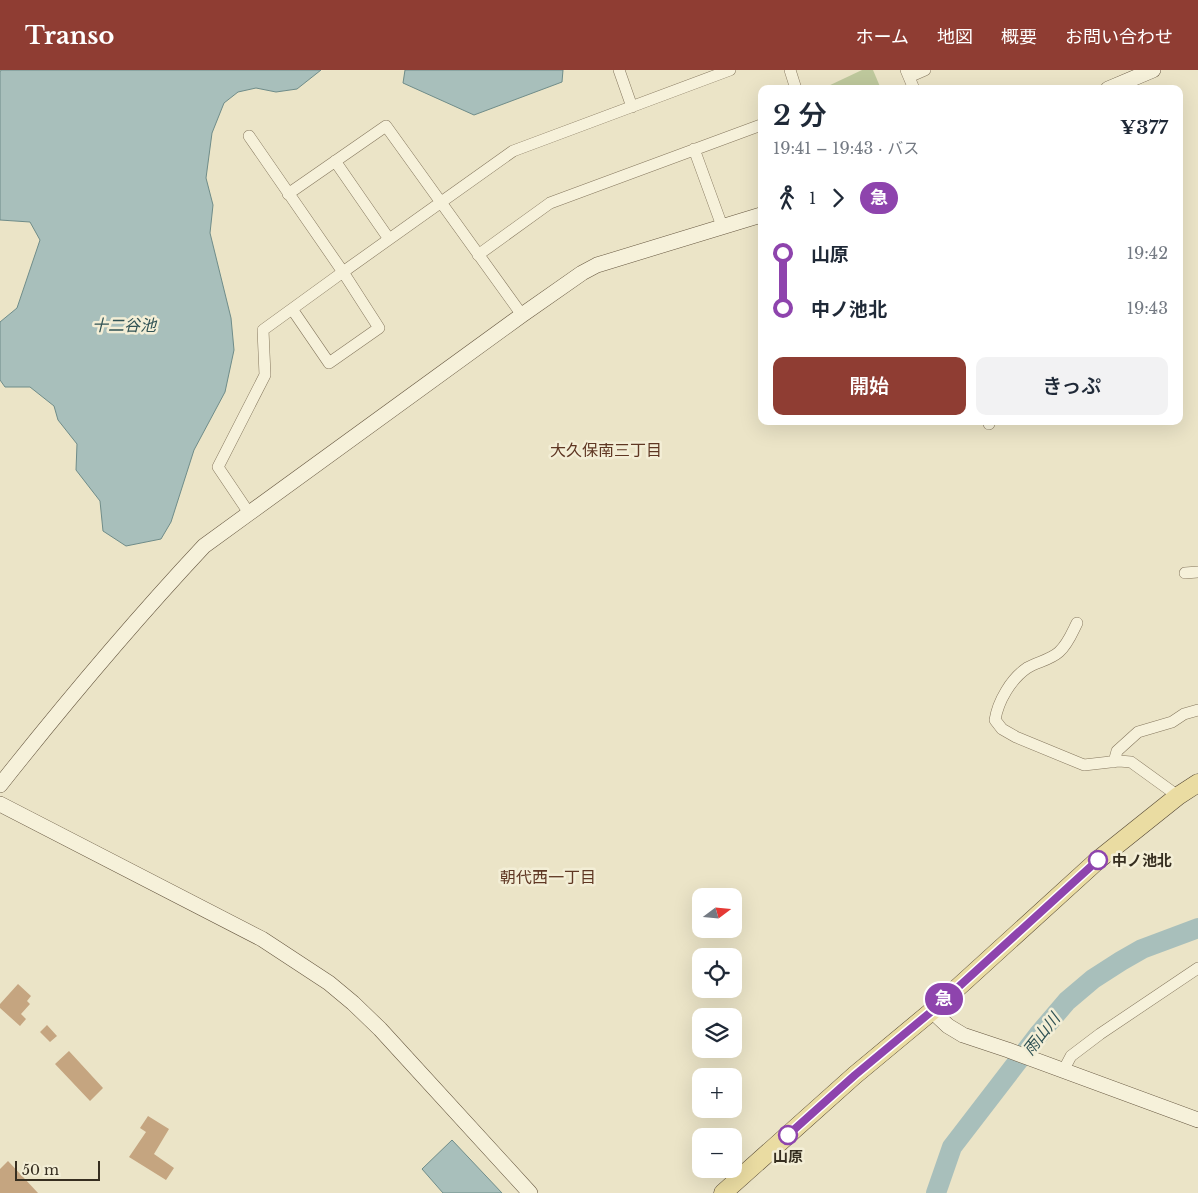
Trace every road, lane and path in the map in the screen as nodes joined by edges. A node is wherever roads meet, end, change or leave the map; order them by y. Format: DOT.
graph roads {
  1 [pos="619,70"];
  2 [pos="696,70"];
  3 [pos="730,70"];
  4 [pos="790,70"];
  5 [pos="925,70"];
  6 [pos="1153,70"];
  7 [pos="907,73"];
  8 [pos="700,81"];
  9 [pos="795,85"];
  10 [pos="912,85"];
  11 [pos="1117,85"];
  12 [pos="632,107"];
  13 [pos="758,126"];
  14 [pos="249,136"];
  15 [pos="694,149"];
  16 [pos="335,161"];
  17 [pos="288,194"];
  18 [pos="440,202"];
  19 [pos="758,216"];
  20 [pos="722,226"];
  21 [pos="389,239"];
  22 [pos="478,255"];
  23 [pos="343,272"];
  24 [pos="292,309"];
  25 [pos="522,315"];
  26 [pos="248,513"];
  27 [pos="1198,572"];
  28 [pos="1185,573"];
  29 [pos="1077,623"];
  30 [pos="1198,710"];
  31 [pos="1114,762"];
  32 [pos="1198,783"];
  33 [pos="0,785"];
  34 [pos="1178,796"];
  35 [pos="0,804"];
  36 [pos="1198,968"];
  37 [pos="932,1011"];
  38 [pos="1063,1071"];
  39 [pos="1198,1120"];
  40 [pos="530,1193"];
  41 [pos="723,1193"];
  1 -- 12 [label="street"];
  2 -- 8 [label="street"];
  3 -- 8 [label="street"];
  4 -- 9 [label="street"];
  5 -- 7 [label="street"];
  6 -- 11 [label="street"];
  7 -- 10 [label="street"];
  8 -- 12 [label="street"];
  12 -- 18 [label="street"];
  13 -- 15 [label="street"];
  14 -- 17 [label="street"];
  15 -- 20 [label="street"];
  15 -- 22 [label="street"];
  16 -- 17 [label="street"];
  16 -- 18 [label="street"];
  16 -- 21 [label="street"];
  17 -- 23 [label="street"];
  18 -- 21 [label="street"];
  18 -- 22 [label="street"];
  19 -- 20 [label="street"];
  20 -- 25 [label="street"];
  21 -- 23 [label="street"];
  22 -- 25 [label="street"];
  23 -- 24 [label="street"];
  23 -- 24 [label="street"];
  24 -- 26 [label="street"];
  25 -- 26 [label="street"];
  26 -- 33 [label="street"];
  27 -- 28 [label="street"];
  29 -- 31 [label="street"];
  30 -- 31 [label="street"];
  31 -- 34 [label="street"];
  32 -- 34 [label="main road"];
  34 -- 37 [label="main road"];
  35 -- 40 [label="street"];
  36 -- 38 [label="street"];
  37 -- 38 [label="street"];
  37 -- 41 [label="main road"];
  38 -- 39 [label="street"];
}
